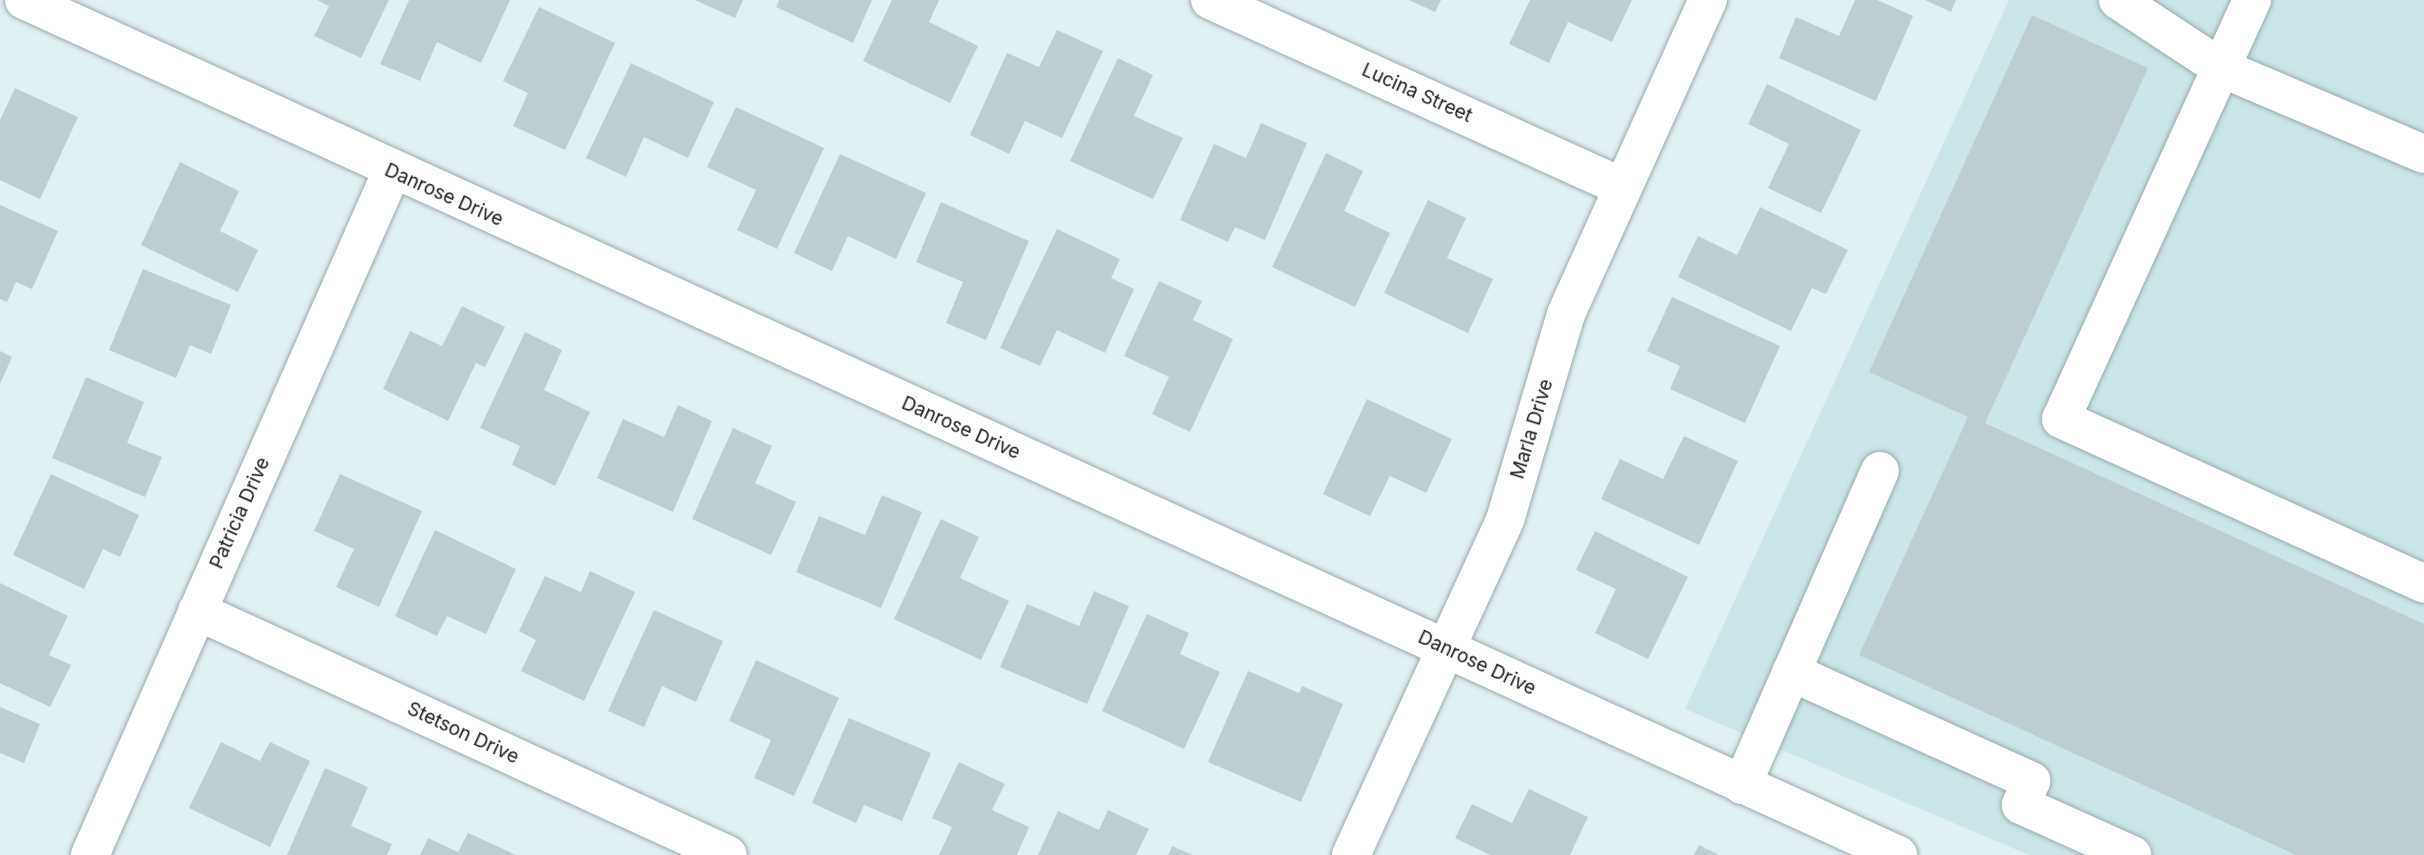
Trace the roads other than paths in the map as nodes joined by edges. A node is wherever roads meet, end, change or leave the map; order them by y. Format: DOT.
graph roads {
  1 [pos="24,0"];
  2 [pos="1210,0"];
  3 [pos="1708,0"];
  4 [pos="2118,0"];
  5 [pos="2252,0"];
  6 [pos="2221,68"];
  7 [pos="2424,154"];
  8 [pos="392,171"];
  9 [pos="1623,187"];
  10 [pos="1880,471"];
  11 [pos="2424,584"];
  12 [pos="197,611"];
  13 [pos="1446,648"];
  14 [pos="1791,672"];
  15 [pos="1742,785"];
  16 [pos="90,855"];
  17 [pos="728,855"];
  18 [pos="1351,855"];
  19 [pos="1898,855"];
  20 [pos="2132,855"];
  1 -- 8 [label="street, Danrose Drive"];
  2 -- 9 [label="street, Lucina Street"];
  3 -- 9 [label="street, Marla Drive"];
  4 -- 6 [label="street"];
  5 -- 6 [label="street"];
  6 -- 7 [label="street"];
  6 -- 11 [label="street"];
  8 -- 12 [label="street, Patricia Drive"];
  8 -- 13 [label="street, Danrose Drive"];
  9 -- 13 [label="street, Marla Drive"];
  10 -- 14 [label="street"];
  12 -- 16 [label="street, Patricia Drive"];
  12 -- 17 [label="street, Stetson Drive"];
  13 -- 15 [label="street, Danrose Drive"];
  13 -- 18 [label="street, Marla Drive"];
  14 -- 15 [label="street"];
  14 -- 20 [label="street"];
  15 -- 19 [label="street, Danrose Drive"];
}
